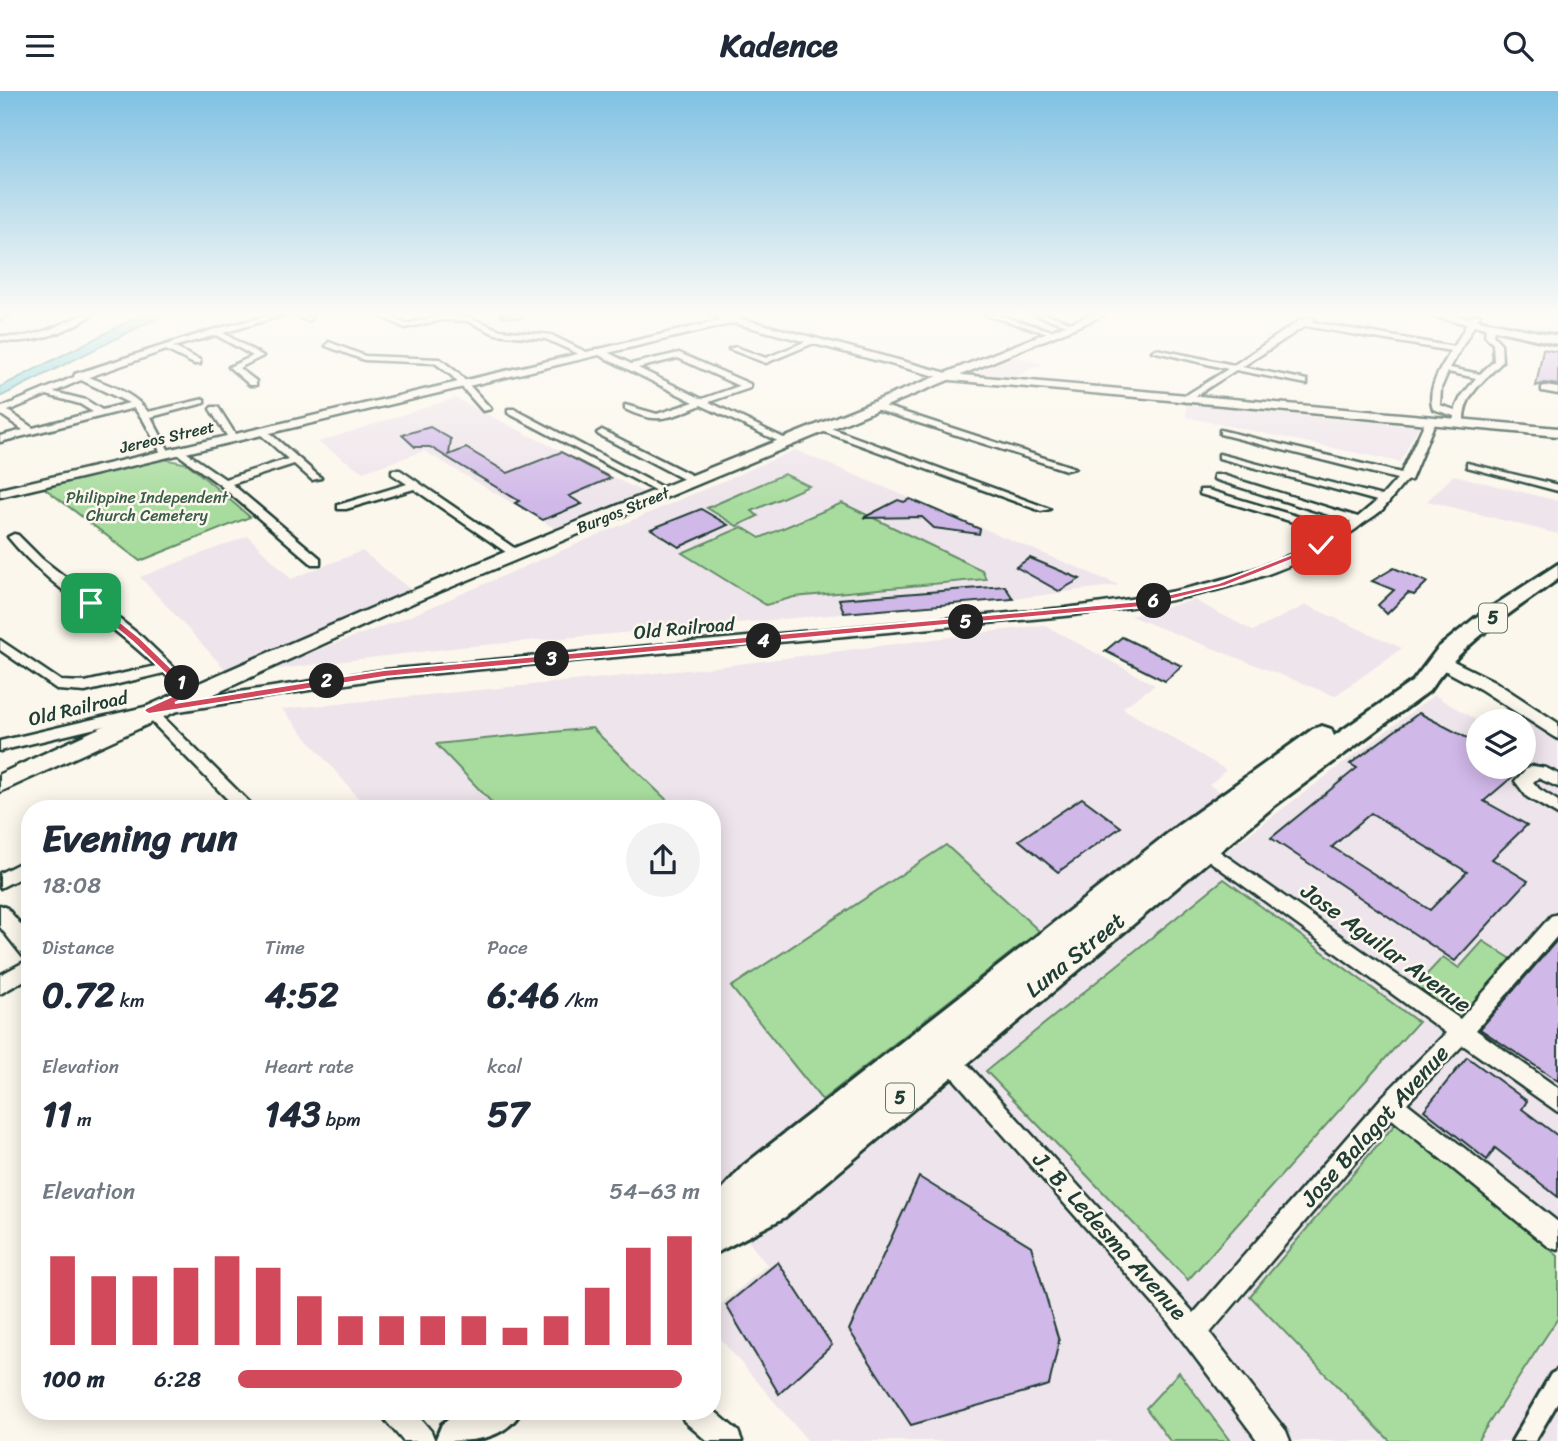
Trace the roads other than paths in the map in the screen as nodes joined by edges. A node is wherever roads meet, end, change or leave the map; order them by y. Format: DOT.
graph roads {
  1 [pos="73,378"];
  2 [pos="83,378"];
  3 [pos="247,378"];
  4 [pos="458,378"];
  5 [pos="493,378"];
  6 [pos="654,378"];
  7 [pos="729,378"];
  8 [pos="949,378"];
  9 [pos="962,378"];
  10 [pos="1217,378"];
  11 [pos="1286,378"];
  12 [pos="1440,378"];
  13 [pos="1481,378"];
  14 [pos="1304,382"];
  15 [pos="253,383"];
  16 [pos="462,386"];
  17 [pos="1545,389"];
  18 [pos="1558,391"];
  19 [pos="46,392"];
  20 [pos="1186,399"];
  21 [pos="201,401"];
  22 [pos="701,401"];
  23 [pos="137,404"];
  24 [pos="628,407"];
  25 [pos="878,407"];
  26 [pos="486,408"];
  27 [pos="215,409"];
  28 [pos="511,411"];
  29 [pos="100,413"];
  30 [pos="147,415"];
  31 [pos="1459,419"];
  32 [pos="1430,422"];
  33 [pos="822,428"];
  34 [pos="31,431"];
  35 [pos="262,431"];
  36 [pos="1223,432"];
  37 [pos="1558,432"];
  38 [pos="602,433"];
  39 [pos="232,437"];
  40 [pos="0,439"];
  41 [pos="787,442"];
  42 [pos="171,451"];
  43 [pos="1223,456"];
  44 [pos="296,460"];
  45 [pos="1471,465"];
  46 [pos="1070,468"];
  47 [pos="396,472"];
  48 [pos="1219,477"];
  49 [pos="316,478"];
  50 [pos="1407,478"];
  51 [pos="695,481"];
  52 [pos="224,483"];
  53 [pos="415,485"];
  54 [pos="1558,488"];
  55 [pos="666,492"];
  56 [pos="1204,492"];
  57 [pos="0,493"];
  58 [pos="1384,500"];
  59 [pos="342,507"];
  60 [pos="1045,509"];
  61 [pos="1361,520"];
  62 [pos="1343,534"];
  63 [pos="14,537"];
  64 [pos="517,554"];
  65 [pos="316,561"];
  66 [pos="1558,570"];
  67 [pos="0,644"];
  68 [pos="1434,663"];
  69 [pos="168,668"];
  70 [pos="191,692"];
  71 [pos="149,711"];
  72 [pos="1558,732"];
  73 [pos="1,744"];
  74 [pos="1558,781"];
  75 [pos="0,784"];
  76 [pos="239,800"];
  77 [pos="1558,809"];
  78 [pos="1196,842"];
  79 [pos="21,870"];
  80 [pos="0,881"];
  81 [pos="0,913"];
  82 [pos="1558,922"];
  83 [pos="21,939"];
  84 [pos="21,972"];
  85 [pos="0,985"];
  86 [pos="1461,1032"];
  87 [pos="940,1050"];
  88 [pos="1558,1101"];
  89 [pos="1391,1104"];
  90 [pos="721,1228"];
  91 [pos="1558,1237"];
  92 [pos="1194,1332"];
  93 [pos="1558,1381"];
  94 [pos="404,1420"];
  95 [pos="486,1420"];
  96 [pos="704,1420"];
  97 [pos="421,1441"];
  98 [pos="459,1441"];
  99 [pos="728,1441"];
  100 [pos="1276,1441"];
  101 [pos="1523,1441"];
  1 -- 19 [label="street"];
  2 -- 23 [label="street"];
  3 -- 15 [label="street"];
  4 -- 16 [label="street"];
  5 -- 16 [label="street, Jereos Street"];
  6 -- 22 [label="street"];
  7 -- 22 [label="street"];
  8 -- 25 [label="main road, Burgos Street"];
  9 -- 20 [label="street"];
  10 -- 20 [label="street"];
  11 -- 14 [label="street"];
  12 -- 31 [label="street"];
  13 -- 31 [label="street"];
  16 -- 26 [label="street"];
  16 -- 35 [label="street, Jereos Street"];
  17 -- 18 [label="street"];
  19 -- 29 [label="street"];
  19 -- 34 [label="street"];
  20 -- 32 [label="street"];
  21 -- 30 [label="street"];
  22 -- 24 [label="street"];
  22 -- 41 [label="street"];
  23 -- 29 [label="street"];
  23 -- 30 [label="street"];
  25 -- 33 [label="main road, Burgos Street"];
  25 -- 46 [label="street"];
  27 -- 39 [label="street"];
  28 -- 55 [label="street"];
  29 -- 34 [label="street"];
  30 -- 42 [label="street"];
  31 -- 32 [label="street"];
  31 -- 37 [label="street"];
  32 -- 50 [label="street, Old Railroad"];
  33 -- 41 [label="main road, Burgos Street"];
  33 -- 60 [label="street"];
  34 -- 40 [label="street"];
  35 -- 39 [label="street, Jereos Street"];
  35 -- 44 [label="street"];
  36 -- 50 [label="street"];
  38 -- 51 [label="street"];
  39 -- 42 [label="street, Jereos Street"];
  41 -- 51 [label="main road, Burgos Street"];
  42 -- 52 [label="street"];
  42 -- 57 [label="street, Jereos Street"];
  43 -- 58 [label="street"];
  44 -- 49 [label="street"];
  44 -- 52 [label="street"];
  45 -- 54 [label="street"];
  47 -- 53 [label="street"];
  48 -- 61 [label="street"];
  50 -- 58 [label="street, Old Railroad"];
  51 -- 55 [label="main road, Burgos Street"];
  52 -- 65 [label="street"];
  53 -- 59 [label="street"];
  53 -- 64 [label="street"];
  55 -- 64 [label="main road, Burgos Street"];
  56 -- 62 [label="street"];
  58 -- 61 [label="street, Old Railroad"];
  61 -- 62 [label="street, Old Railroad"];
  62 -- 71 [label="street, Old Railroad"];
  63 -- 69 [label="street"];
  64 -- 70 [label="main road, Burgos Street"];
  66 -- 68 [label="main road, Luna Street / 5"];
  67 -- 69 [label="street"];
  68 -- 72 [label="street"];
  68 -- 78 [label="main road, Luna Street / 5"];
  69 -- 70 [label="street"];
  70 -- 71 [label="main road, Burgos Street"];
  71 -- 73 [label="street, Old Railroad"];
  71 -- 75 [label="main road, Burgos Street"];
  71 -- 76 [label="street"];
  74 -- 77 [label="street"];
  78 -- 86 [label="street, Jose Aguilar Avenue"];
  78 -- 87 [label="main road, Luna Street / 5"];
  79 -- 80 [label="street"];
  81 -- 83 [label="street"];
  82 -- 86 [label="street, Jose Balagot Avenue"];
  84 -- 85 [label="street"];
  86 -- 88 [label="street, Jose Aguilar Avenue"];
  86 -- 89 [label="street, Jose Balagot Avenue"];
  87 -- 90 [label="main road, Luna Street / 5"];
  87 -- 92 [label="street, J. B. Ledesma Avenue"];
  89 -- 91 [label="street"];
  89 -- 92 [label="street, Jose Balagot Avenue"];
  92 -- 100 [label="street, J. B. Ledesma Avenue"];
  93 -- 101 [label="street"];
  94 -- 97 [label="street"];
  95 -- 98 [label="main road"];
  96 -- 99 [label="street"];
}
